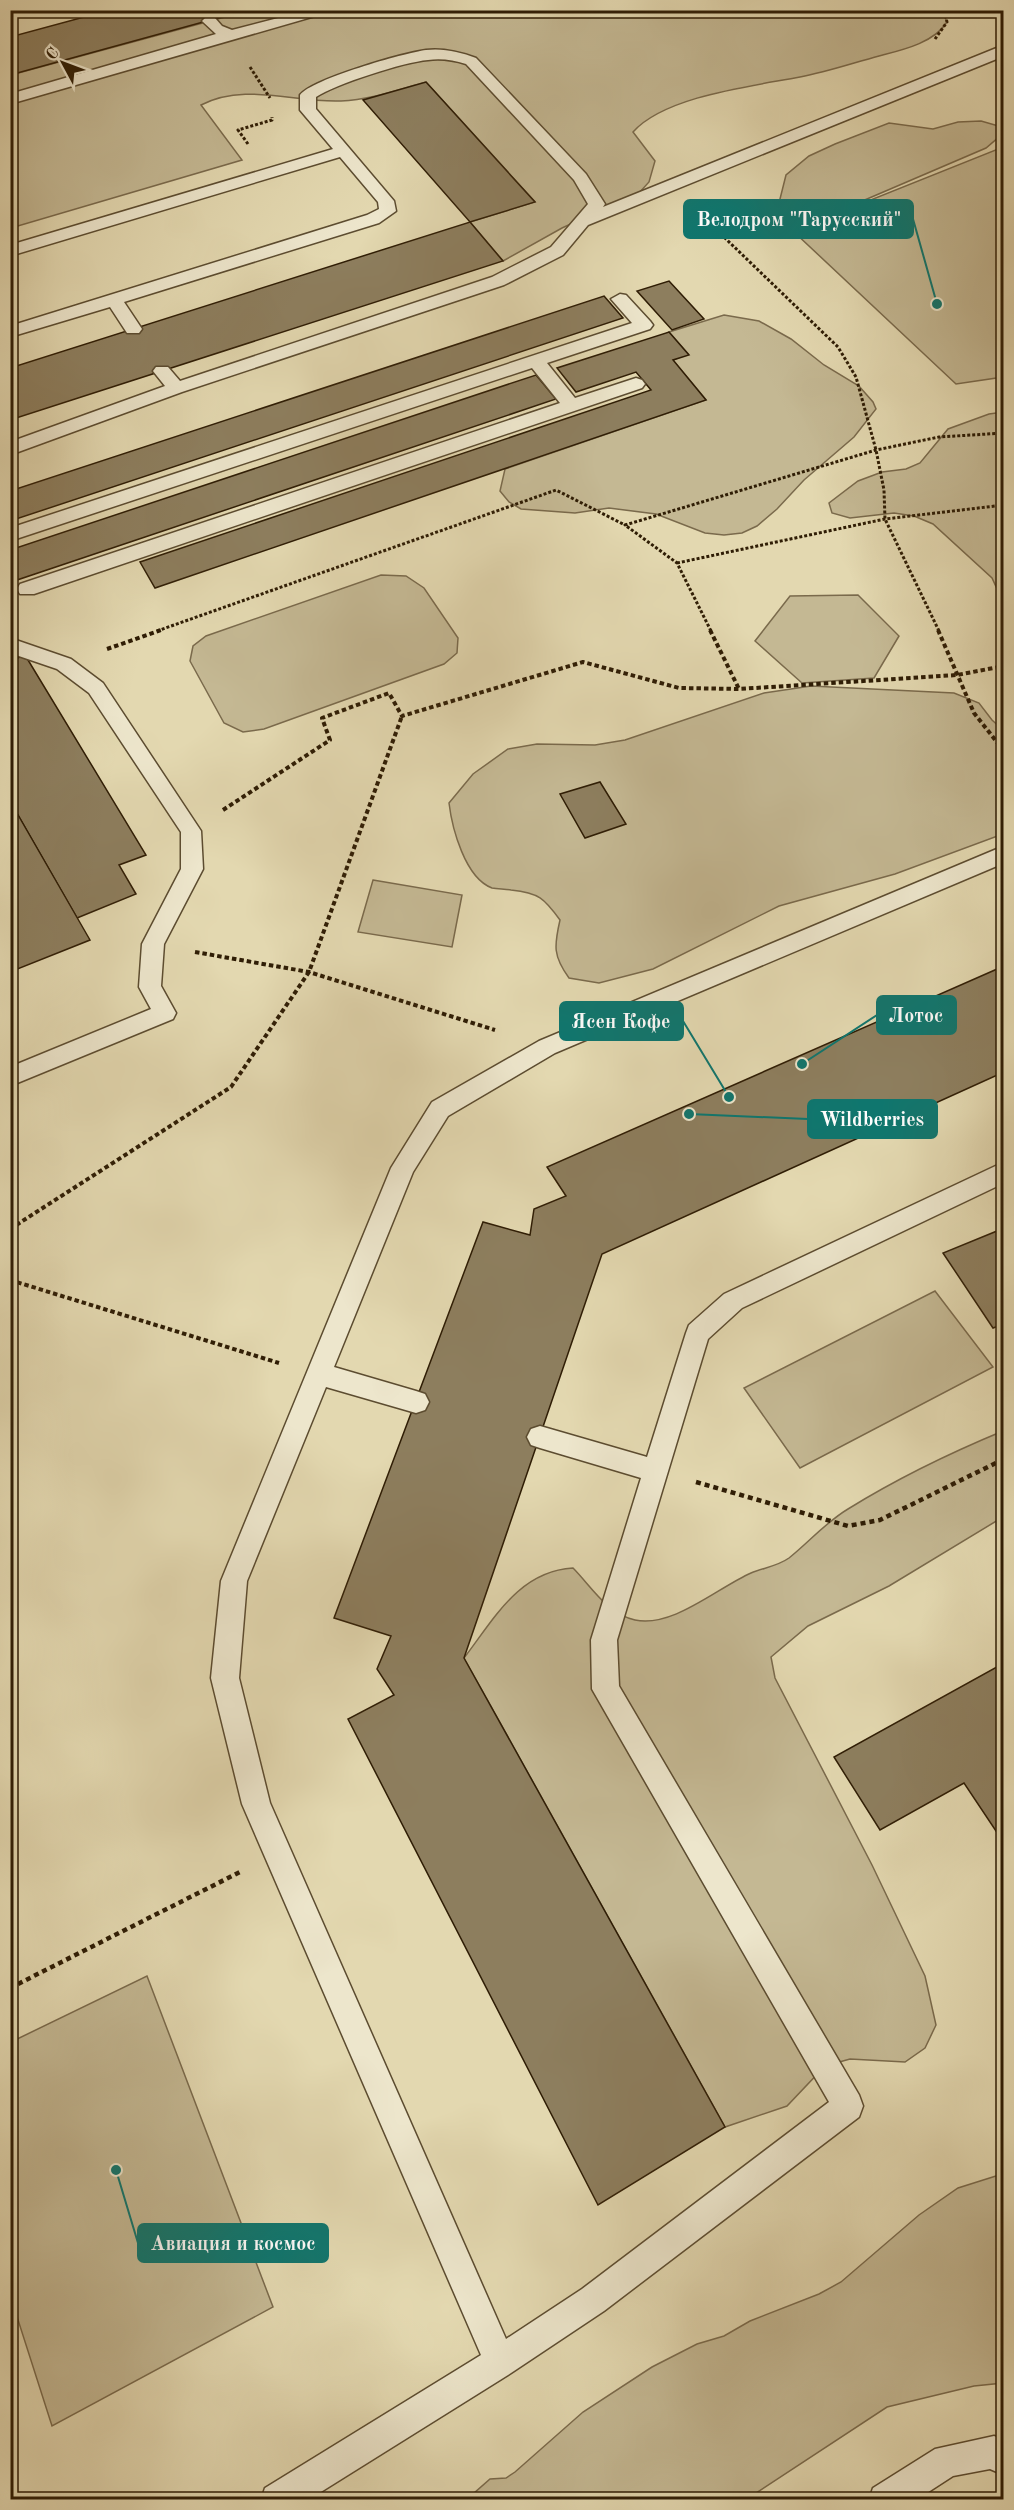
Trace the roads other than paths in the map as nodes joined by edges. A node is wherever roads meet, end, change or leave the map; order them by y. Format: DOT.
graph roads {
  1 [pos="329,10"];
  2 [pos="450,10"];
  3 [pos="470,10"];
  4 [pos="210,21"];
  5 [pos="230,35"];
  6 [pos="1004,50"];
  7 [pos="10,99"];
  8 [pos="343,151"];
  9 [pos="579,223"];
  10 [pos="10,251"];
  11 [pos="620,299"];
  12 [pos="114,300"];
  13 [pos="134,329"];
  14 [pos="10,332"];
  15 [pos="536,361"];
  16 [pos="162,371"];
  17 [pos="636,384"];
  18 [pos="176,388"];
  19 [pos="571,405"];
  20 [pos="10,449"];
  21 [pos="10,535"];
  22 [pos="27,589"];
  23 [pos="10,645"];
  24 [pos="1004,854"];
  25 [pos="10,1077"];
  26 [pos="1004,1172"];
  27 [pos="318,1374"];
  28 [pos="416,1402"];
  29 [pos="540,1437"];
  30 [pos="657,1471"];
  31 [pos="500,2362"];
  32 [pos="1004,2459"];
  33 [pos="277,2499"];
  34 [pos="885,2499"];
  1 -- 5 [label="lane"];
  2 -- 3 [label="lane"];
  4 -- 5 [label="lane"];
  5 -- 7 [label="lane"];
  6 -- 9 [label="lane"];
  8 -- 9 [label="lane"];
  8 -- 10 [label="lane"];
  8 -- 12 [label="lane"];
  9 -- 18 [label="lane"];
  11 -- 15 [label="lane"];
  12 -- 13 [label="lane"];
  12 -- 14 [label="lane"];
  15 -- 19 [label="lane"];
  15 -- 21 [label="lane"];
  16 -- 18 [label="lane"];
  17 -- 19 [label="lane"];
  18 -- 20 [label="lane"];
  19 -- 22 [label="lane"];
  23 -- 25 [label="lane"];
  24 -- 27 [label="lane"];
  26 -- 30 [label="lane"];
  27 -- 28 [label="lane"];
  27 -- 31 [label="lane"];
  29 -- 30 [label="lane"];
  30 -- 31 [label="lane"];
  31 -- 33 [label="lane"];
  32 -- 34 [label="lane"];
}
